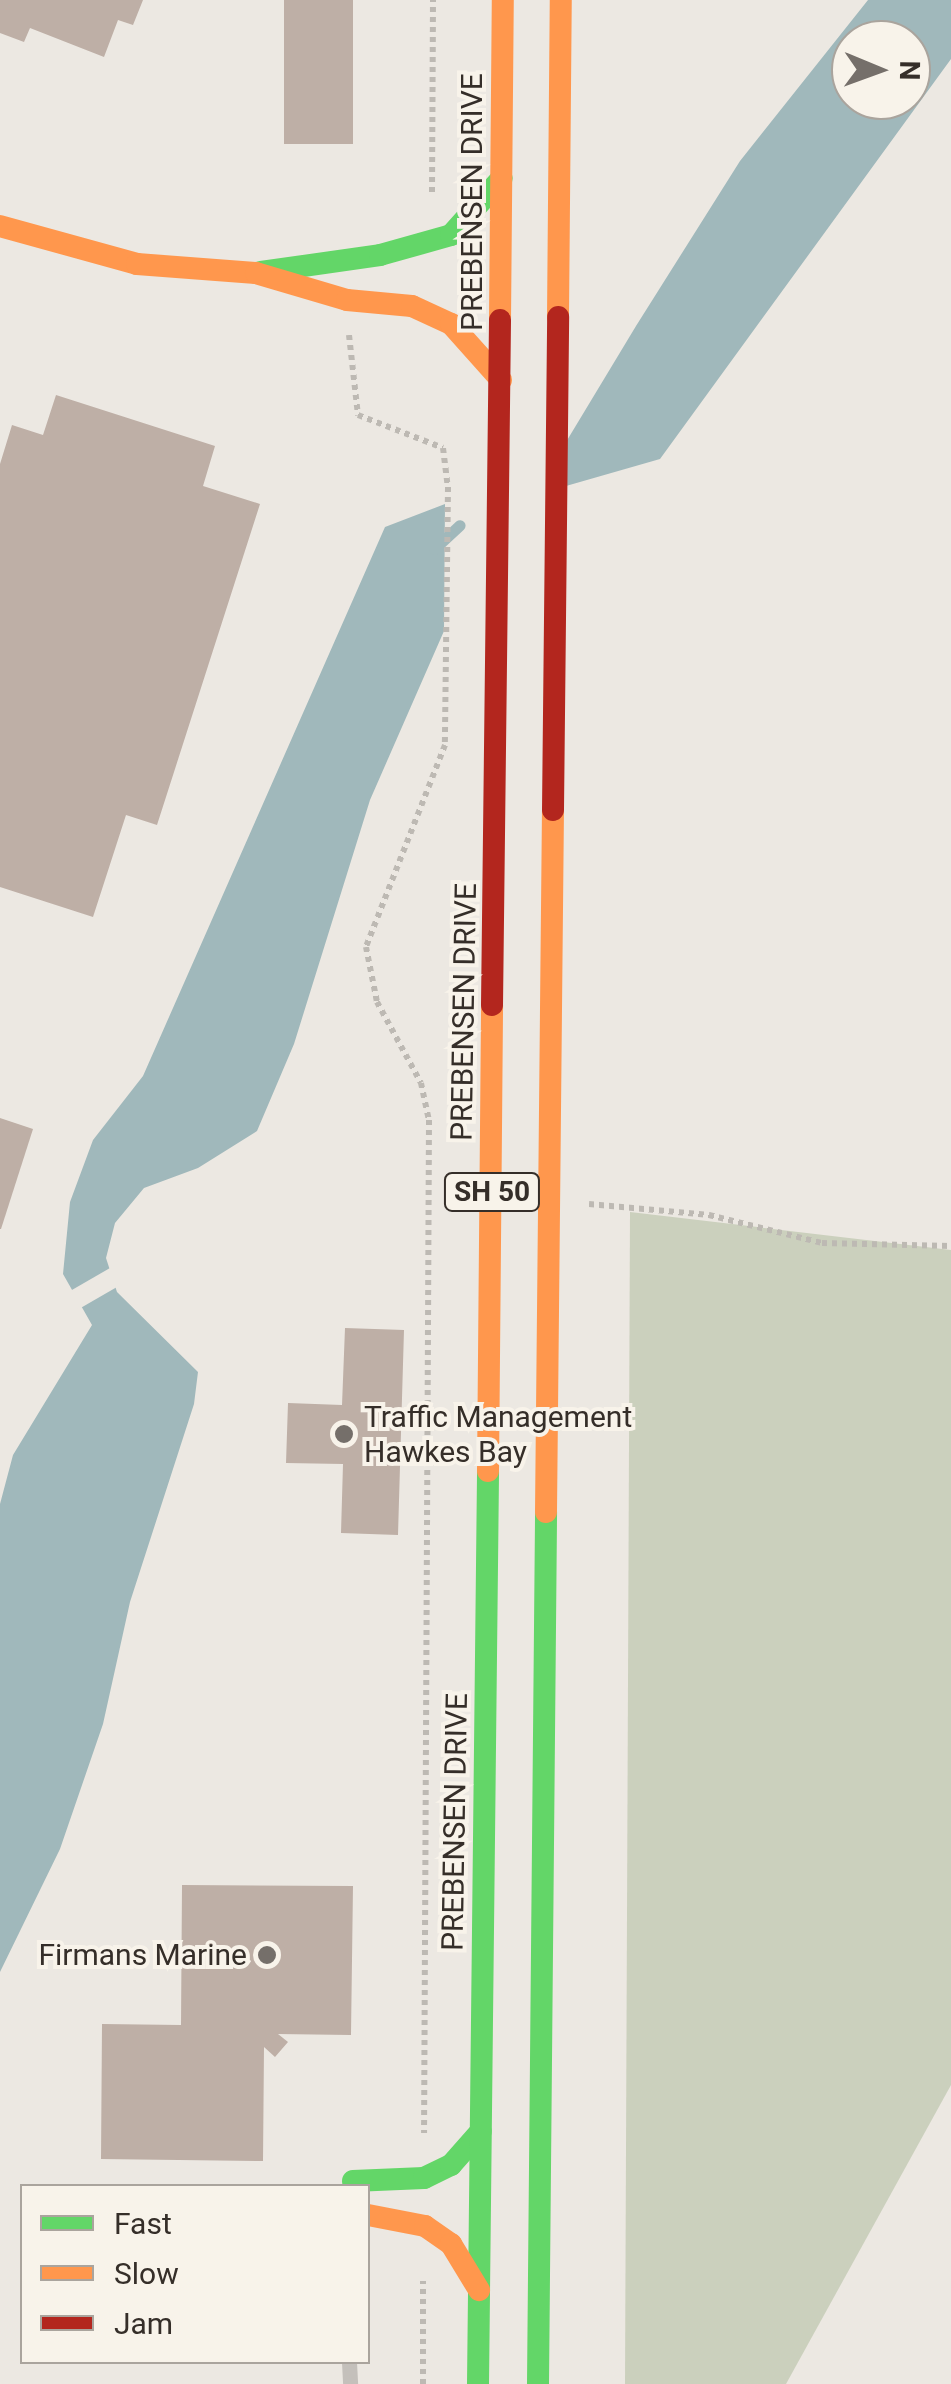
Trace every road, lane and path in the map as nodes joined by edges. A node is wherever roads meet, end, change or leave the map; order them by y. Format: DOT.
graph roads {
  1 [pos="503,0"];
  2 [pos="561,0"];
  3 [pos="502,178"];
  4 [pos="0,226"];
  5 [pos="256,273"];
  6 [pos="501,380"];
  7 [pos="448,487"];
  8 [pos="548,1198"];
  9 [pos="951,1246"];
  10 [pos="481,2131"];
  11 [pos="424,2178"];
  12 [pos="354,2184"];
  13 [pos="370,2215"];
  14 [pos="424,2226"];
  15 [pos="480,2290"];
  16 [pos="423,2384"];
  17 [pos="478,2384"];
  18 [pos="538,2384"];
  1 -- 3 [label="main road, PREBENSEN DRIVE / SH 50"];
  2 -- 8 [label="main road, SH 50"];
  3 -- 5 [label="main road"];
  3 -- 6 [label="main road, PREBENSEN DRIVE / SH 50"];
  4 -- 5 [label="main road"];
  5 -- 6 [label="main road"];
  6 -- 10 [label="main road, PREBENSEN DRIVE / SH 50"];
  7 -- 11 [label="path"];
  8 -- 9 [label="path"];
  8 -- 18 [label="main road, SH 50"];
  10 -- 11 [label="main road"];
  10 -- 15 [label="main road, PREBENSEN DRIVE / SH 50"];
  11 -- 12 [label="main road"];
  13 -- 14 [label="main road"];
  14 -- 15 [label="main road"];
  14 -- 16 [label="path"];
  15 -- 17 [label="main road, PREBENSEN DRIVE / SH 50"];
}
